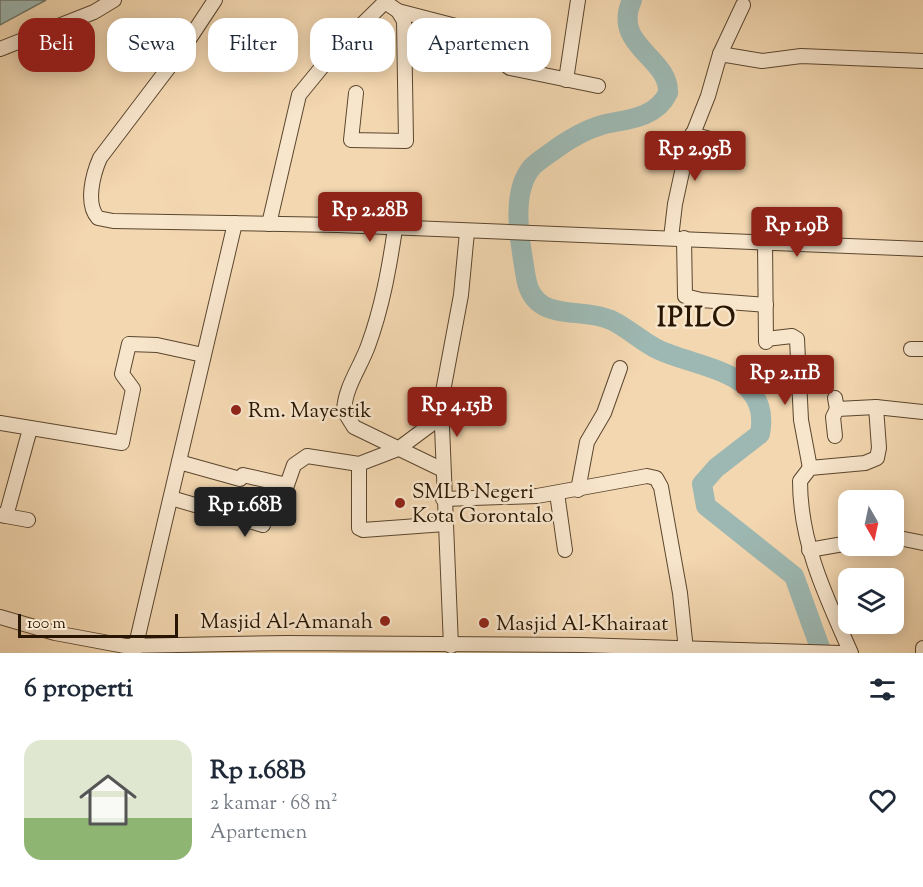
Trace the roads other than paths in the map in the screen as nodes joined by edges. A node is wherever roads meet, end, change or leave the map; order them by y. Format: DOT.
graph roads {
  1 [pos="114,0"];
  2 [pos="214,0"];
  3 [pos="578,0"];
  4 [pos="386,1"];
  5 [pos="743,5"];
  6 [pos="398,11"];
  7 [pos="0,49"];
  8 [pos="720,54"];
  9 [pos="923,61"];
  10 [pos="566,80"];
  11 [pos="598,86"];
  12 [pos="356,93"];
  13 [pos="692,135"];
  14 [pos="731,145"];
  15 [pos="235,223"];
  16 [pos="269,224"];
  17 [pos="395,229"];
  18 [pos="467,232"];
  19 [pos="677,238"];
  20 [pos="765,242"];
  21 [pos="923,249"];
  22 [pos="766,305"];
  23 [pos="203,356"];
  24 [pos="620,368"];
  25 [pos="876,407"];
  26 [pos="923,412"];
  27 [pos="441,417"];
  28 [pos="0,423"];
  29 [pos="30,429"];
  30 [pos="835,436"];
  31 [pos="398,449"];
  32 [pos="179,462"];
  33 [pos="359,464"];
  34 [pos="810,468"];
  35 [pos="443,470"];
  36 [pos="276,484"];
  37 [pos="578,490"];
  38 [pos="557,493"];
  39 [pos="171,498"];
  40 [pos="443,499"];
  41 [pos="3,516"];
  42 [pos="28,520"];
  43 [pos="445,524"];
  44 [pos="904,539"];
  45 [pos="923,543"];
  46 [pos="838,545"];
  47 [pos="565,550"];
  48 [pos="809,550"];
  49 [pos="0,617"];
  50 [pos="450,646"];
  51 [pos="272,648"];
  52 [pos="287,648"];
  53 [pos="923,648"];
  54 [pos="135,649"];
  55 [pos="358,649"];
  56 [pos="417,649"];
  57 [pos="579,649"];
  58 [pos="615,650"];
  59 [pos="686,650"];
  60 [pos="714,652"];
  61 [pos="780,652"];
  62 [pos="797,652"];
  63 [pos="838,653"];
  64 [pos="850,653"];
  65 [pos="923,653"];
  1 -- 7 [label="street"];
  2 -- 15 [label="street"];
  3 -- 10 [label="street"];
  4 -- 6 [label="street"];
  4 -- 16 [label="street"];
  5 -- 8 [label="street"];
  6 -- 10 [label="street"];
  6 -- 12 [label="street"];
  8 -- 9 [label="street"];
  8 -- 13 [label="street"];
  10 -- 11 [label="street"];
  13 -- 14 [label="street"];
  13 -- 19 [label="street"];
  15 -- 16 [label="street"];
  15 -- 23 [label="street"];
  16 -- 17 [label="street"];
  17 -- 18 [label="street"];
  17 -- 31 [label="street"];
  18 -- 19 [label="street"];
  18 -- 27 [label="street"];
  19 -- 20 [label="street"];
  19 -- 22 [label="street"];
  20 -- 21 [label="street"];
  20 -- 22 [label="street"];
  22 -- 34 [label="street"];
  23 -- 29 [label="street"];
  23 -- 32 [label="street"];
  24 -- 37 [label="street"];
  25 -- 26 [label="street"];
  25 -- 30 [label="street"];
  25 -- 34 [label="street"];
  27 -- 31 [label="street"];
  27 -- 35 [label="street"];
  28 -- 29 [label="street"];
  29 -- 41 [label="street"];
  31 -- 33 [label="street"];
  31 -- 35 [label="street"];
  32 -- 36 [label="street"];
  32 -- 39 [label="street"];
  33 -- 36 [label="street"];
  33 -- 43 [label="street"];
  34 -- 48 [label="street"];
  35 -- 40 [label="street"];
  36 -- 39 [label="street"];
  37 -- 38 [label="street"];
  37 -- 59 [label="street"];
  38 -- 40 [label="street"];
  38 -- 47 [label="street"];
  39 -- 54 [label="street"];
  40 -- 43 [label="street"];
  41 -- 42 [label="street"];
  43 -- 50 [label="street"];
  44 -- 45 [label="street"];
  46 -- 48 [label="street"];
  48 -- 64 [label="street"];
  49 -- 54 [label="street"];
  50 -- 56 [label="street"];
  50 -- 57 [label="street"];
  51 -- 52 [label="street"];
  51 -- 54 [label="street"];
  52 -- 55 [label="street"];
  53 -- 65 [label="street"];
  55 -- 56 [label="street"];
  57 -- 58 [label="street"];
  58 -- 59 [label="street"];
  59 -- 60 [label="street"];
  60 -- 61 [label="street"];
  61 -- 62 [label="street"];
  62 -- 63 [label="street"];
}
